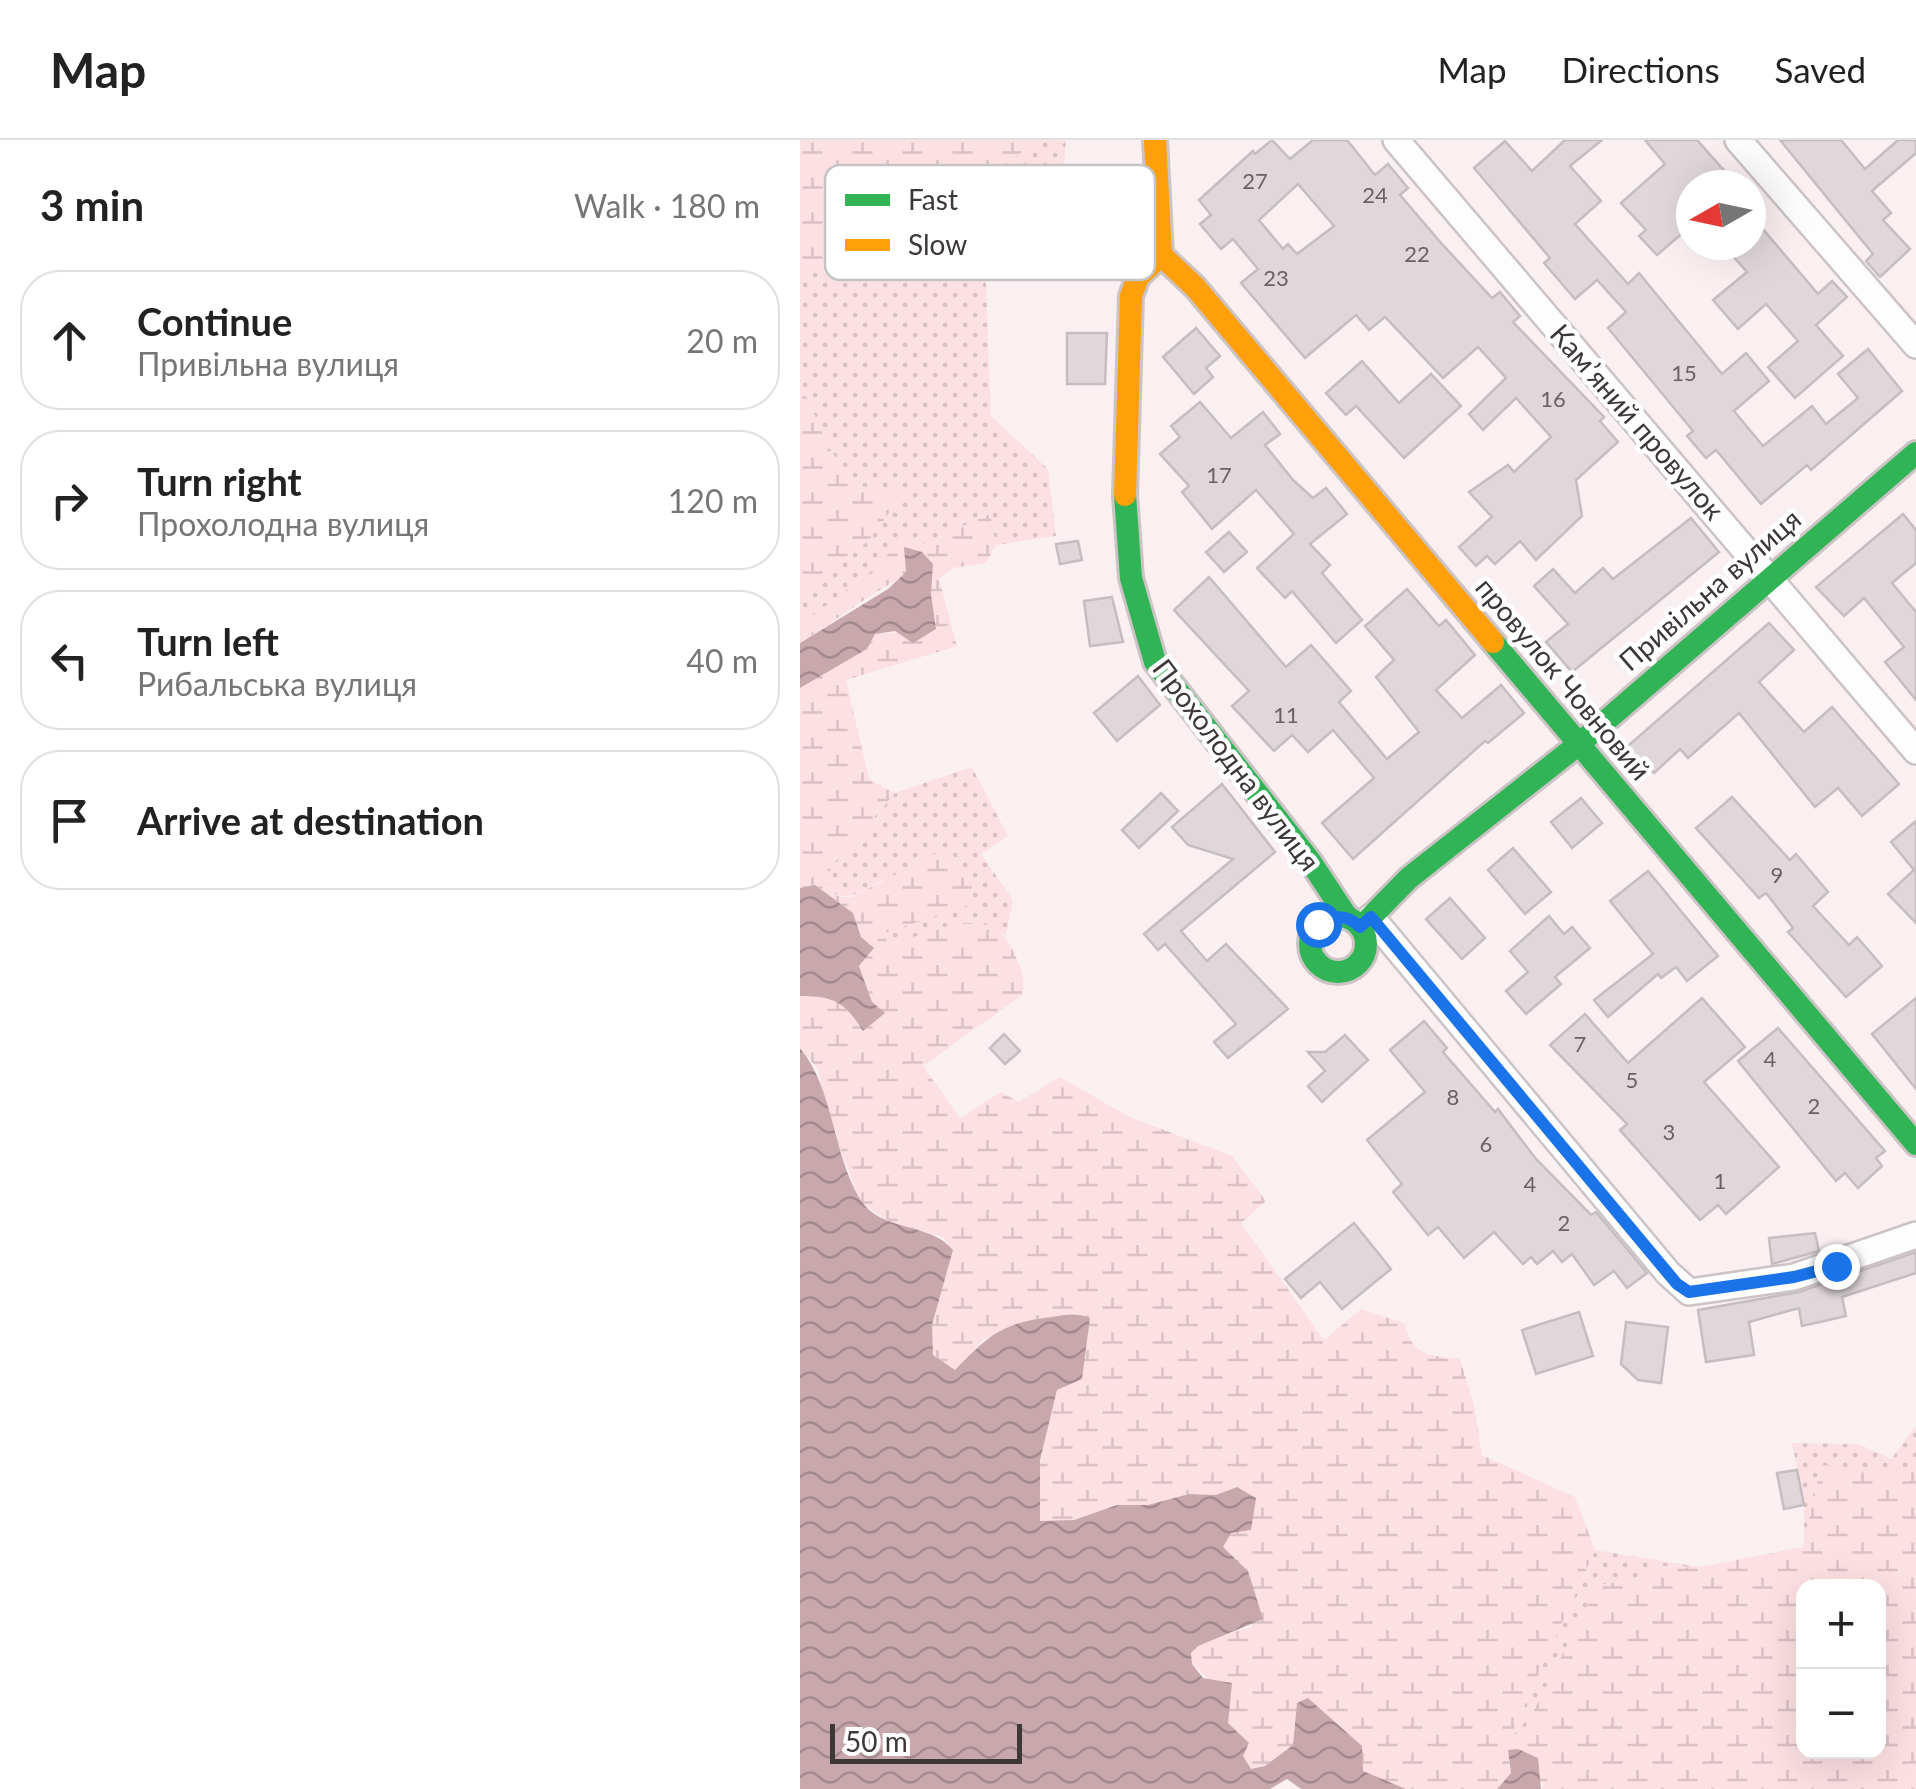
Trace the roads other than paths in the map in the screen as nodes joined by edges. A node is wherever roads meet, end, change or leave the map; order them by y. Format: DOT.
graph roads {
  1 [pos="1156,140"];
  2 [pos="1396,140"];
  3 [pos="1738,140"];
  4 [pos="1161,255"];
  5 [pos="1155,261"];
  6 [pos="1137,280"];
  7 [pos="1916,345"];
  8 [pos="1916,453"];
  9 [pos="1770,578"];
  10 [pos="1579,744"];
  11 [pos="1916,751"];
  12 [pos="1360,920"];
  13 [pos="1916,1144"];
  14 [pos="1916,1235"];
  1 -- 4 [label="street"];
  2 -- 9 [label="street, Камʼяний провулок"];
  3 -- 7 [label="street"];
  4 -- 5 [label="street, Прохолодна вулиця"];
  4 -- 10 [label="street, провулок Човновий"];
  6 -- 12 [label="street, Прохолодна вулиця"];
  8 -- 9 [label="street, Привільна вулиця"];
  9 -- 10 [label="street, Привільна вулиця"];
  9 -- 11 [label="street, Камʼяний провулок"];
  10 -- 12 [label="street, Привільна вулиця"];
  10 -- 13 [label="street, провулок Човновий"];
  12 -- 14 [label="street, Прохолодна вулиця"];
}
